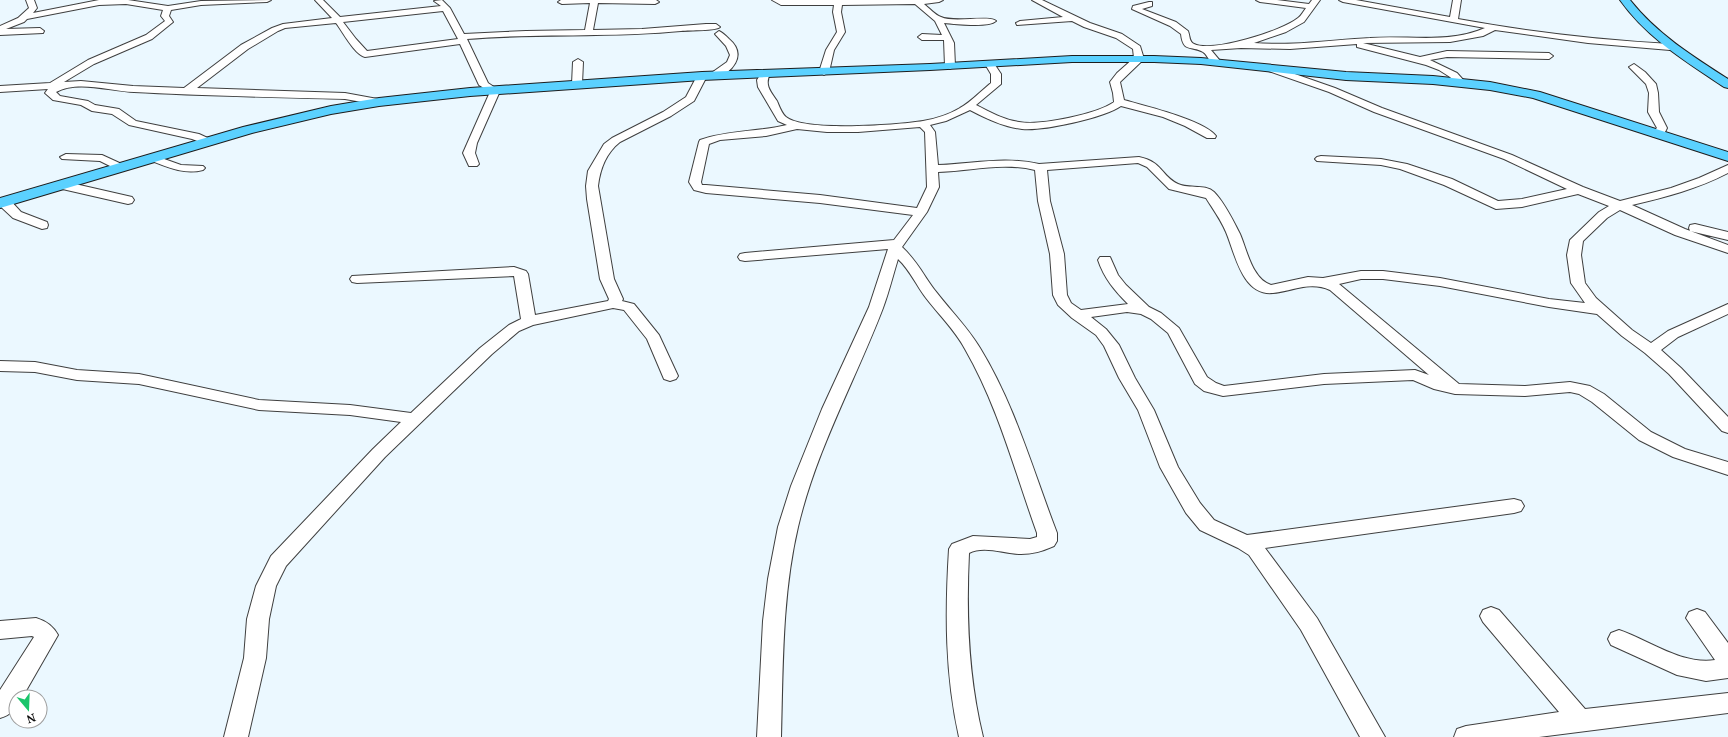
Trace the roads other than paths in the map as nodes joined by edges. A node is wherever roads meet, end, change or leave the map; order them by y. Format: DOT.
graph roads {
  1 [pos="30,0"];
  2 [pos="113,0"];
  3 [pos="267,0"];
  4 [pos="319,0"];
  5 [pos="437,0"];
  6 [pos="776,0"];
  7 [pos="939,0"];
  8 [pos="1036,0"];
  9 [pos="1260,0"];
  10 [pos="1343,0"];
  11 [pos="1456,0"];
  12 [pos="1625,0"];
  13 [pos="594,1"];
  14 [pos="562,2"];
  15 [pos="655,2"];
  16 [pos="917,2"];
  17 [pos="101,3"];
  18 [pos="838,3"];
  19 [pos="1314,3"];
  20 [pos="1149,4"];
  21 [pos="168,8"];
  22 [pos="446,8"];
  23 [pos="24,17"];
  24 [pos="1074,18"];
  25 [pos="338,20"];
  26 [pos="939,20"];
  27 [pos="992,21"];
  28 [pos="1454,21"];
  29 [pos="1020,23"];
  30 [pos="1492,28"];
  31 [pos="0,30"];
  32 [pos="589,31"];
  33 [pos="40,32"];
  34 [pos="922,37"];
  35 [pos="948,38"];
  36 [pos="463,39"];
  37 [pos="1347,41"];
  38 [pos="1241,44"];
  39 [pos="1670,47"];
  40 [pos="1206,50"];
  41 [pos="1549,56"];
  42 [pos="1139,59"];
  43 [pos="1418,60"];
  44 [pos="578,62"];
  45 [pos="1216,62"];
  46 [pos="990,64"];
  47 [pos="950,66"];
  48 [pos="1634,67"];
  49 [pos="1269,68"];
  50 [pos="824,72"];
  51 [pos="765,74"];
  52 [pos="707,76"];
  53 [pos="1461,83"];
  54 [pos="577,84"];
  55 [pos="1728,84"];
  56 [pos="62,85"];
  57 [pos="51,86"];
  58 [pos="489,88"];
  59 [pos="0,89"];
  60 [pos="186,91"];
  61 [pos="379,102"];
  62 [pos="1118,102"];
  63 [pos="969,105"];
  64 [pos="923,124"];
  65 [pos="797,126"];
  66 [pos="1654,134"];
  67 [pos="1211,136"];
  68 [pos="208,142"];
  69 [pos="66,157"];
  70 [pos="1728,157"];
  71 [pos="154,158"];
  72 [pos="1321,159"];
  73 [pos="473,164"];
  74 [pos="1039,167"];
  75 [pos="122,168"];
  76 [pos="199,168"];
  77 [pos="1728,168"];
  78 [pos="933,169"];
  79 [pos="62,185"];
  80 [pos="1579,190"];
  81 [pos="128,200"];
  82 [pos="2,202"];
  83 [pos="1625,207"];
  84 [pos="921,212"];
  85 [pos="42,225"];
  86 [pos="1728,236"];
  87 [pos="896,246"];
  88 [pos="1728,249"];
  89 [pos="745,257"];
  90 [pos="1105,260"];
  91 [pos="356,279"];
  92 [pos="1326,282"];
  93 [pos="613,304"];
  94 [pos="1728,308"];
  95 [pos="1144,310"];
  96 [pos="1602,310"];
  97 [pos="1077,315"];
  98 [pos="530,321"];
  99 [pos="1651,350"];
  100 [pos="0,366"];
  101 [pos="670,376"];
  102 [pos="1455,388"];
  103 [pos="416,419"];
  104 [pos="1728,427"];
  105 [pos="1728,469"];
  106 [pos="1514,506"];
  107 [pos="1245,543"];
  108 [pos="1491,616"];
  109 [pos="1697,618"];
  110 [pos="0,630"];
  111 [pos="1619,639"];
  112 [pos="1728,661"];
  113 [pos="1728,668"];
  114 [pos="1728,703"];
  115 [pos="0,708"];
  116 [pos="1580,720"];
  117 [pos="236,737"];
  118 [pos="769,737"];
  119 [pos="971,737"];
  120 [pos="1373,737"];
  121 [pos="1466,737"];
  1 -- 23 [label="street"];
  2 -- 17 [label="street"];
  3 -- 21 [label="street"];
  4 -- 25 [label="street"];
  5 -- 22 [label="street"];
  6 -- 18 [label="street"];
  7 -- 16 [label="street"];
  8 -- 24 [label="street"];
  9 -- 19 [label="street"];
  10 -- 28 [label="street"];
  11 -- 28 [label="street"];
  12 -- 39 [label="main road"];
  13 -- 14 [label="street"];
  13 -- 15 [label="street"];
  13 -- 32 [label="street"];
  16 -- 18 [label="street"];
  16 -- 26 [label="street"];
  17 -- 21 [label="street"];
  17 -- 23 [label="street"];
  18 -- 50 [label="street"];
  19 -- 38 [label="street"];
  20 -- 40 [label="street"];
  21 -- 57 [label="street"];
  22 -- 25 [label="street"];
  22 -- 36 [label="street"];
  23 -- 31 [label="street"];
  24 -- 29 [label="street"];
  24 -- 42 [label="street"];
  25 -- 36 [label="street"];
  25 -- 60 [label="street"];
  26 -- 27 [label="street"];
  26 -- 35 [label="street"];
  28 -- 30 [label="street"];
  30 -- 37 [label="street"];
  30 -- 39 [label="street"];
  31 -- 33 [label="street"];
  32 -- 36 [label="street"];
  32 -- 52 [label="street"];
  34 -- 35 [label="street"];
  35 -- 47 [label="street"];
  36 -- 58 [label="street"];
  37 -- 38 [label="street"];
  37 -- 43 [label="street"];
  38 -- 40 [label="street"];
  39 -- 55 [label="main road"];
  40 -- 45 [label="street"];
  41 -- 43 [label="street"];
  42 -- 45 [label="main road"];
  42 -- 46 [label="main road"];
  42 -- 62 [label="street"];
  43 -- 53 [label="street"];
  44 -- 54 [label="street"];
  45 -- 49 [label="main road"];
  46 -- 47 [label="main road"];
  46 -- 63 [label="street"];
  47 -- 50 [label="main road"];
  48 -- 66 [label="street"];
  49 -- 53 [label="main road"];
  49 -- 80 [label="street"];
  50 -- 51 [label="main road"];
  51 -- 52 [label="main road"];
  51 -- 65 [label="street"];
  52 -- 54 [label="main road"];
  52 -- 93 [label="street"];
  53 -- 66 [label="main road"];
  54 -- 58 [label="main road"];
  56 -- 57 [label="street"];
  56 -- 60 [label="street"];
  56 -- 68 [label="street"];
  57 -- 59 [label="street"];
  58 -- 61 [label="main road"];
  58 -- 73 [label="street"];
  60 -- 61 [label="street"];
  61 -- 68 [label="main road"];
  62 -- 63 [label="street"];
  62 -- 67 [label="street"];
  63 -- 64 [label="street"];
  64 -- 65 [label="street"];
  64 -- 78 [label="street"];
  65 -- 84 [label="street"];
  66 -- 70 [label="main road"];
  68 -- 71 [label="main road"];
  69 -- 75 [label="street"];
  71 -- 75 [label="main road"];
  71 -- 76 [label="street"];
  72 -- 80 [label="street"];
  74 -- 78 [label="street"];
  74 -- 92 [label="street"];
  74 -- 97 [label="street"];
  75 -- 79 [label="main road"];
  77 -- 83 [label="street"];
  78 -- 84 [label="street"];
  79 -- 81 [label="street"];
  79 -- 82 [label="main road"];
  80 -- 83 [label="street"];
  82 -- 85 [label="street"];
  83 -- 86 [label="street"];
  83 -- 88 [label="street"];
  83 -- 96 [label="street"];
  84 -- 87 [label="street"];
  87 -- 89 [label="street"];
  87 -- 118 [label="street"];
  87 -- 119 [label="street"];
  90 -- 95 [label="street"];
  91 -- 98 [label="street"];
  92 -- 96 [label="street"];
  92 -- 102 [label="street"];
  93 -- 98 [label="street"];
  93 -- 101 [label="street"];
  94 -- 99 [label="street"];
  95 -- 97 [label="street"];
  95 -- 102 [label="street"];
  96 -- 99 [label="street"];
  97 -- 107 [label="street"];
  98 -- 103 [label="street"];
  99 -- 104 [label="street"];
  100 -- 103 [label="street"];
  102 -- 105 [label="street"];
  103 -- 117 [label="street"];
  106 -- 107 [label="street"];
  107 -- 120 [label="street"];
  108 -- 116 [label="street"];
  109 -- 112 [label="street"];
  110 -- 115 [label="street"];
  111 -- 113 [label="street"];
  114 -- 116 [label="street"];
  116 -- 121 [label="street"];
}
